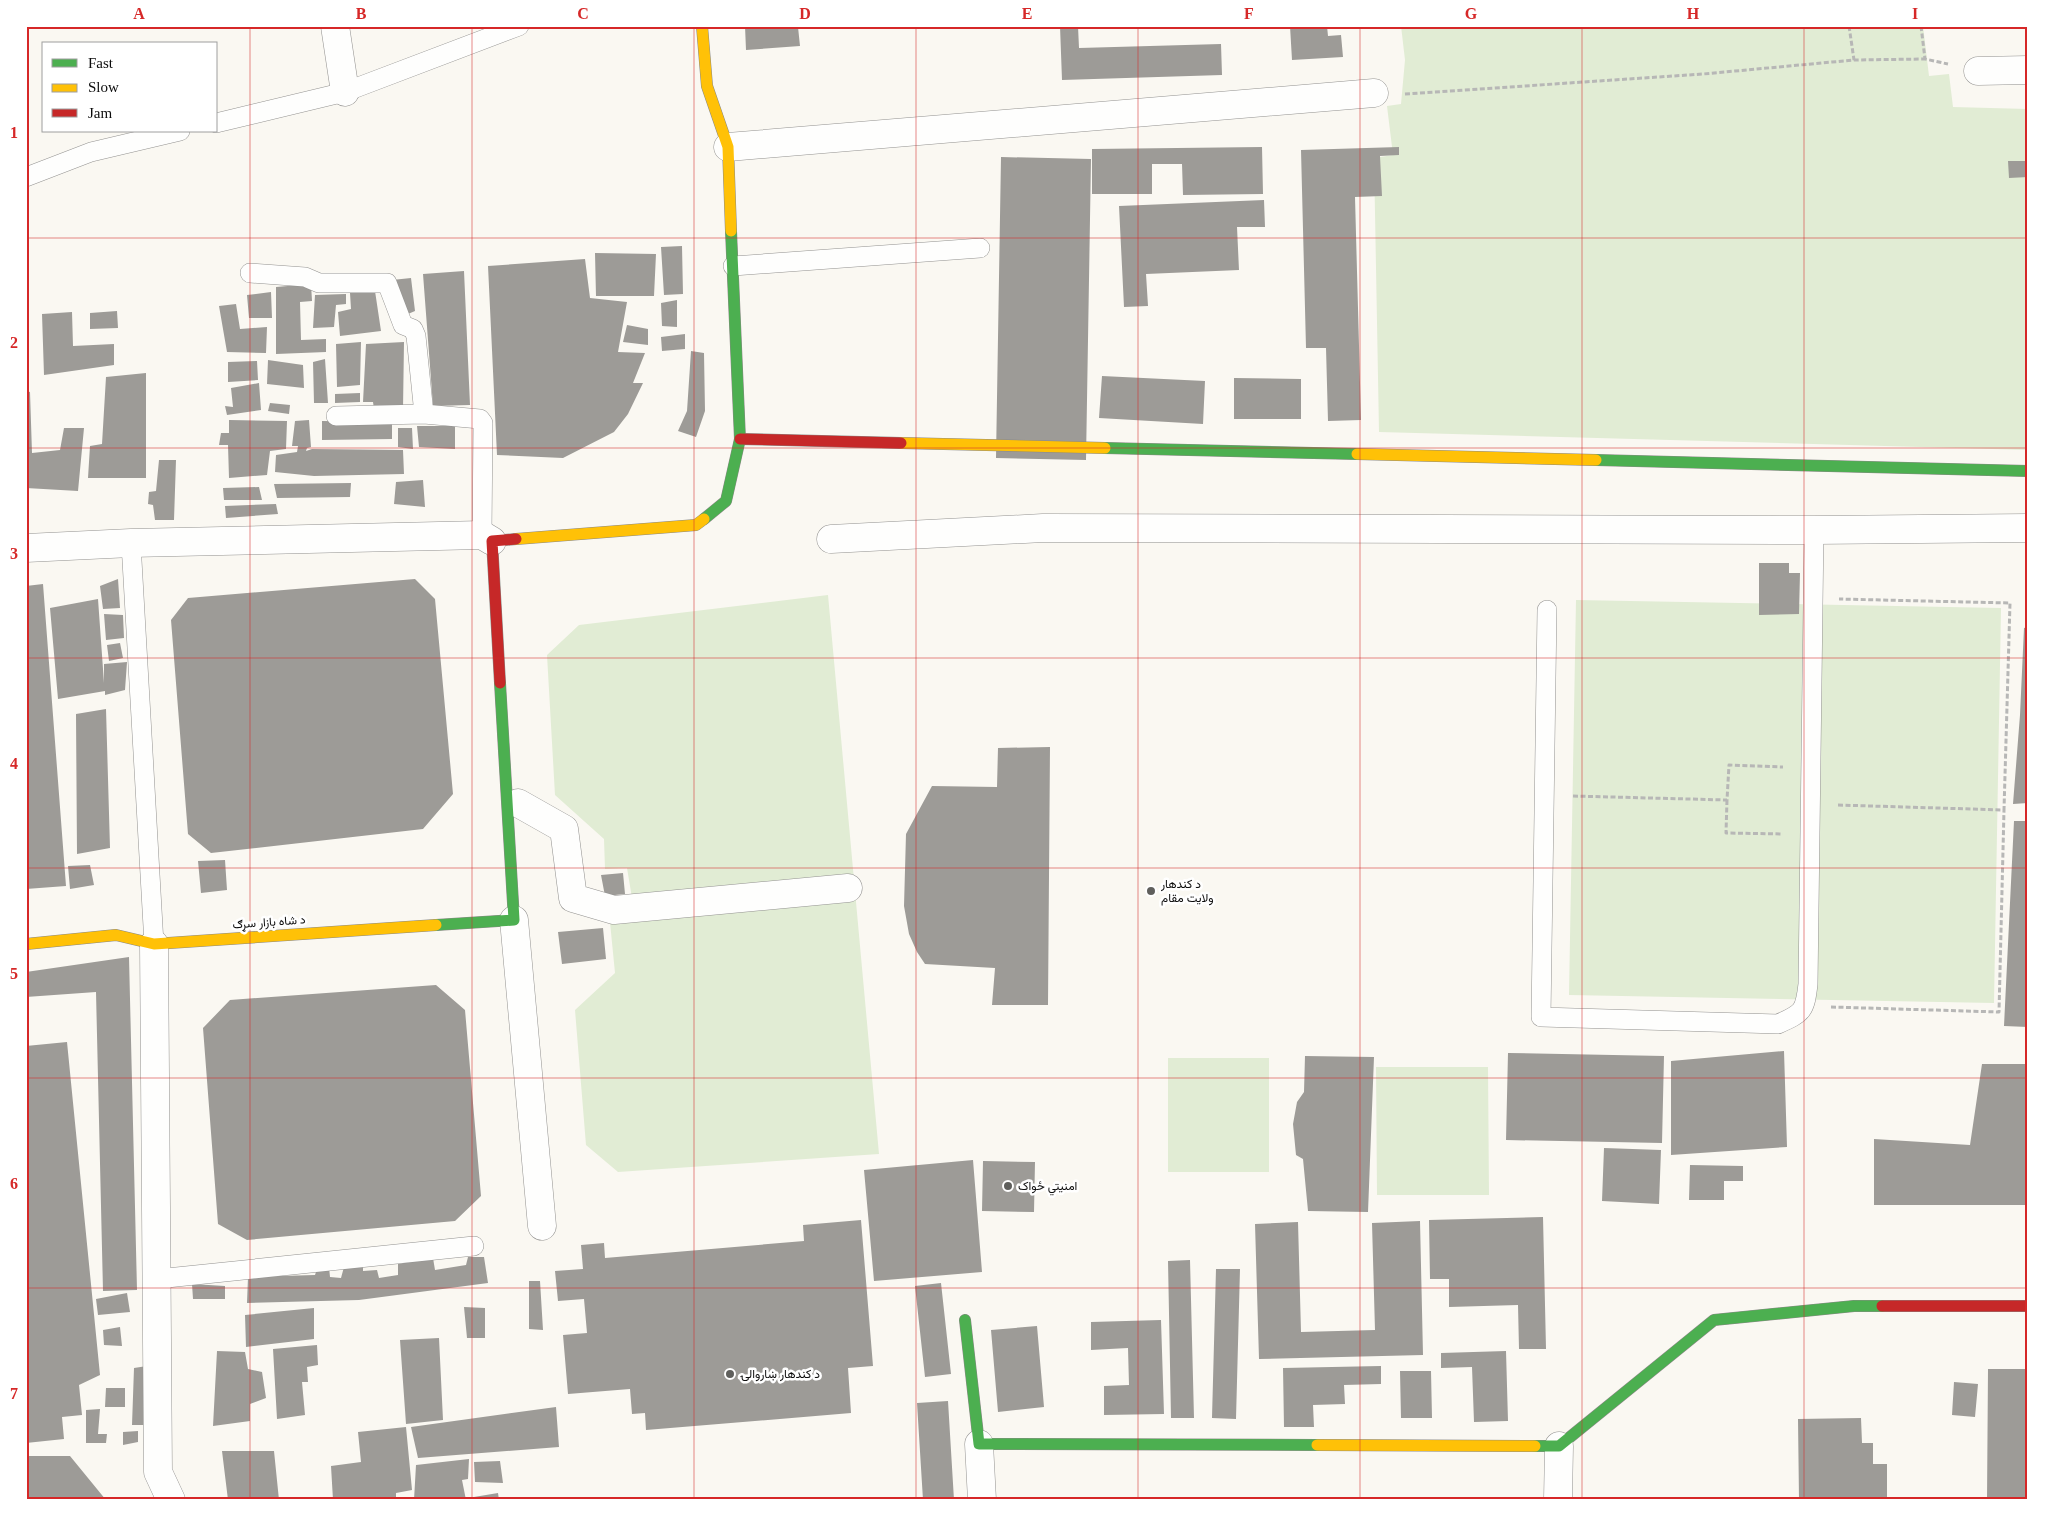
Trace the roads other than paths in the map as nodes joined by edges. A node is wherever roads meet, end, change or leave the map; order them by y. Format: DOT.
graph roads {
  1 [pos="335,26"];
  2 [pos="518,26"];
  3 [pos="702,26"];
  4 [pos="1978,70"];
  5 [pos="2028,70"];
  6 [pos="345,92"];
  7 [pos="1374,93"];
  8 [pos="218,123"];
  9 [pos="176,132"];
  10 [pos="728,147"];
  11 [pos="26,177"];
  12 [pos="980,248"];
  13 [pos="733,266"];
  14 [pos="250,273"];
  15 [pos="424,414"];
  16 [pos="336,416"];
  17 [pos="740,439"];
  18 [pos="2028,471"];
  19 [pos="2028,528"];
  20 [pos="1814,530"];
  21 [pos="487,538"];
  22 [pos="831,539"];
  23 [pos="131,543"];
  24 [pos="26,548"];
  25 [pos="1547,610"];
  26 [pos="518,804"];
  27 [pos="848,888"];
  28 [pos="514,920"];
  29 [pos="26,944"];
  30 [pos="154,944"];
  31 [pos="542,1226"];
  32 [pos="474,1246"];
  33 [pos="157,1279"];
  34 [pos="2028,1306"];
  35 [pos="964,1320"];
  36 [pos="979,1444"];
  37 [pos="1559,1446"];
  38 [pos="171,1500"];
  39 [pos="982,1500"];
  40 [pos="1558,1500"];
  1 -- 6 [label="street"];
  2 -- 6 [label="lane"];
  3 -- 10 [label="street"];
  4 -- 5 [label="street"];
  6 -- 8 [label="lane"];
  7 -- 10 [label="street"];
  9 -- 11 [label="lane"];
  10 -- 13 [label="street"];
  12 -- 13 [label="lane"];
  13 -- 17 [label="street"];
  14 -- 15 [label="lane"];
  15 -- 16 [label="lane"];
  15 -- 21 [label="lane"];
  17 -- 18 [label="street"];
  17 -- 21 [label="street"];
  19 -- 20 [label="street"];
  20 -- 22 [label="street"];
  20 -- 25 [label="lane"];
  21 -- 23 [label="street"];
  21 -- 28 [label="street"];
  23 -- 24 [label="street"];
  23 -- 30 [label="lane"];
  26 -- 27 [label="street"];
  28 -- 30 [label="street, د شاه بازار سړګ"];
  28 -- 31 [label="street"];
  29 -- 30 [label="street, د شاه بازار سړګ"];
  30 -- 33 [label="street"];
  32 -- 33 [label="lane"];
  33 -- 38 [label="street"];
  34 -- 37 [label="street"];
  35 -- 36 [label="street"];
  36 -- 37 [label="street"];
  36 -- 39 [label="street"];
  37 -- 40 [label="street"];
}
